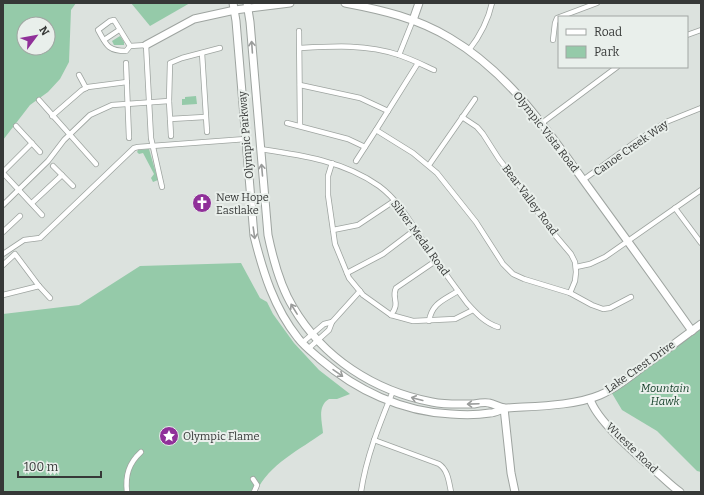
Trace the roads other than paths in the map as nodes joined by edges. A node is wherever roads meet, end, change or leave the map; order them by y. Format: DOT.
graph roads {
  1 [pos="290,3"];
  2 [pos="345,3"];
  3 [pos="419,3"];
  4 [pos="492,3"];
  5 [pos="597,3"];
  6 [pos="247,6"];
  7 [pos="234,7"];
  8 [pos="562,16"];
  9 [pos="558,18"];
  10 [pos="413,20"];
  11 [pos="120,30"];
  12 [pos="701,30"];
  13 [pos="299,31"];
  14 [pos="688,35"];
  15 [pos="104,40"];
  16 [pos="553,40"];
  17 [pos="146,45"];
  18 [pos="130,46"];
  19 [pos="220,48"];
  20 [pos="300,48"];
  21 [pos="469,50"];
  22 [pos="202,53"];
  23 [pos="399,55"];
  24 [pos="126,63"];
  25 [pos="418,63"];
  26 [pos="616,68"];
  27 [pos="434,70"];
  28 [pos="79,75"];
  29 [pos="127,82"];
  30 [pos="300,85"];
  31 [pos="86,88"];
  32 [pos="475,99"];
  33 [pos="39,100"];
  34 [pos="169,101"];
  35 [pos="149,103"];
  36 [pos="127,104"];
  37 [pos="701,108"];
  38 [pos="388,111"];
  39 [pos="52,116"];
  40 [pos="205,117"];
  41 [pos="462,117"];
  42 [pos="170,120"];
  43 [pos="287,123"];
  44 [pos="542,123"];
  45 [pos="16,126"];
  46 [pos="300,126"];
  47 [pos="376,130"];
  48 [pos="207,132"];
  49 [pos="69,135"];
  50 [pos="171,136"];
  51 [pos="129,138"];
  52 [pos="246,139"];
  53 [pos="32,143"];
  54 [pos="152,146"];
  55 [pos="365,147"];
  56 [pos="260,149"];
  57 [pos="40,152"];
  58 [pos="356,161"];
  59 [pos="332,163"];
  60 [pos="96,164"];
  61 [pos="429,165"];
  62 [pos="53,166"];
  63 [pos="3,172"];
  64 [pos="62,175"];
  65 [pos="584,180"];
  66 [pos="73,186"];
  67 [pos="162,187"];
  68 [pos="17,188"];
  69 [pos="701,190"];
  70 [pos="394,201"];
  71 [pos="32,203"];
  72 [pos="3,205"];
  73 [pos="675,208"];
  74 [pos="42,215"];
  75 [pos="20,216"];
  76 [pos="416,229"];
  77 [pos="333,230"];
  78 [pos="3,232"];
  79 [pos="628,242"];
  80 [pos="701,242"];
  81 [pos="3,254"];
  82 [pos="8,260"];
  83 [pos="437,260"];
  84 [pos="3,265"];
  85 [pos="576,267"];
  86 [pos="347,273"];
  87 [pos="39,286"];
  88 [pos="360,291"];
  89 [pos="458,291"];
  90 [pos="570,293"];
  91 [pos="3,295"];
  92 [pos="631,297"];
  93 [pos="50,298"];
  94 [pos="473,310"];
  95 [pos="391,315"];
  96 [pos="428,320"];
  97 [pos="332,322"];
  98 [pos="701,324"];
  99 [pos="498,327"];
  100 [pos="692,331"];
  101 [pos="314,337"];
  102 [pos="305,346"];
  103 [pos="393,391"];
  104 [pos="590,399"];
  105 [pos="389,401"];
  106 [pos="504,408"];
  107 [pos="374,440"];
  108 [pos="141,452"];
  109 [pos="254,479"];
  110 [pos="127,492"];
  111 [pos="254,492"];
  112 [pos="361,492"];
  113 [pos="451,492"];
  114 [pos="515,492"];
  115 [pos="680,492"];
  1 -- 6 [label="main road"];
  2 -- 10 [label="main road, Olympic Vista Road"];
  3 -- 10 [label="main road"];
  4 -- 21 [label="street"];
  5 -- 8 [label="street"];
  6 -- 7 [label="main road"];
  56 -- 6 [label="main road, Olympic Parkway, one-way"];
  7 -- 17 [label="main road"];
  7 -- 52 [label="main road, Olympic Parkway"];
  9 -- 16 [label="street"];
  10 -- 21 [label="main road, Olympic Vista Road"];
  10 -- 23 [label="street"];
  11 -- 15 [label="street"];
  11 -- 15 [label="street"];
  11 -- 18 [label="street"];
  12 -- 14 [label="street"];
  13 -- 20 [label="street"];
  15 -- 18 [label="street"];
  17 -- 18 [label="street"];
  17 -- 35 [label="street"];
  19 -- 22 [label="street"];
  20 -- 23 [label="street"];
  20 -- 30 [label="street"];
  21 -- 44 [label="main road, Olympic Vista Road"];
  22 -- 34 [label="street"];
  22 -- 40 [label="street"];
  23 -- 25 [label="street"];
  24 -- 29 [label="street"];
  25 -- 27 [label="street"];
  25 -- 38 [label="street"];
  26 -- 44 [label="street"];
  28 -- 31 [label="street"];
  29 -- 31 [label="street"];
  29 -- 36 [label="street"];
  30 -- 38 [label="street"];
  30 -- 46 [label="street"];
  31 -- 39 [label="street"];
  32 -- 41 [label="street"];
  33 -- 39 [label="street"];
  34 -- 35 [label="street"];
  34 -- 42 [label="street"];
  35 -- 36 [label="street"];
  35 -- 54 [label="street"];
  36 -- 49 [label="street"];
  36 -- 51 [label="street"];
  37 -- 65 [label="street, Canoe Creek Way"];
  38 -- 47 [label="street"];
  39 -- 49 [label="street"];
  40 -- 42 [label="street"];
  40 -- 48 [label="street"];
  41 -- 61 [label="street"];
  41 -- 85 [label="street, Bear Valley Road"];
  42 -- 50 [label="street"];
  43 -- 46 [label="street"];
  44 -- 65 [label="main road, Olympic Vista Road"];
  45 -- 53 [label="street"];
  46 -- 55 [label="street"];
  47 -- 55 [label="street"];
  47 -- 61 [label="street"];
  49 -- 60 [label="street"];
  49 -- 68 [label="street"];
  52 -- 54 [label="street"];
  52 -- 102 [label="main road, Olympic Parkway, one-way"];
  53 -- 57 [label="street"];
  53 -- 63 [label="street"];
  54 -- 67 [label="street"];
  54 -- 81 [label="street"];
  55 -- 58 [label="street"];
  56 -- 59 [label="street, Silver Medal Road"];
  101 -- 56 [label="main road, Olympic Parkway, one-way"];
  59 -- 70 [label="street, Silver Medal Road"];
  59 -- 77 [label="street"];
  61 -- 90 [label="street"];
  62 -- 64 [label="street"];
  63 -- 68 [label="street"];
  64 -- 66 [label="street"];
  64 -- 71 [label="street"];
  65 -- 79 [label="main road, Olympic Vista Road"];
  68 -- 71 [label="street"];
  68 -- 72 [label="street"];
  69 -- 73 [label="street"];
  70 -- 76 [label="street, Silver Medal Road"];
  70 -- 77 [label="street"];
  71 -- 74 [label="street"];
  73 -- 79 [label="street"];
  73 -- 80 [label="street"];
  75 -- 78 [label="street"];
  76 -- 83 [label="street, Silver Medal Road"];
  76 -- 86 [label="street"];
  77 -- 86 [label="street"];
  79 -- 85 [label="street"];
  79 -- 100 [label="main road, Olympic Vista Road"];
  81 -- 82 [label="street"];
  82 -- 84 [label="street"];
  82 -- 87 [label="street"];
  83 -- 89 [label="street, Silver Medal Road"];
  83 -- 95 [label="street"];
  85 -- 90 [label="street"];
  86 -- 88 [label="street"];
  87 -- 91 [label="street"];
  87 -- 93 [label="street"];
  88 -- 95 [label="street"];
  88 -- 97 [label="street"];
  89 -- 94 [label="street, Silver Medal Road"];
  89 -- 96 [label="street"];
  90 -- 92 [label="street"];
  94 -- 96 [label="street"];
  94 -- 99 [label="street, Silver Medal Road"];
  95 -- 96 [label="street"];
  97 -- 101 [label="street"];
  97 -- 101 [label="street"];
  98 -- 100 [label="main road, Lake Crest Drive"];
  100 -- 104 [label="main road, Lake Crest Drive"];
  101 -- 102 [label="street"];
  101 -- 102 [label="street"];
  101 -- 103 [label="main road, Lake Crest Drive"];
  102 -- 105 [label="main road, Lake Crest Drive, one-way"];
  103 -- 105 [label="street"];
  106 -- 103 [label="main road, Lake Crest Drive, one-way"];
  104 -- 106 [label="main road, Lake Crest Drive"];
  104 -- 115 [label="main road, Wueste Road"];
  105 -- 106 [label="main road, Lake Crest Drive"];
  105 -- 107 [label="street"];
  106 -- 114 [label="main road"];
  107 -- 112 [label="street"];
  107 -- 113 [label="street"];
  108 -- 110 [label="street"];
  109 -- 111 [label="street"];
}
